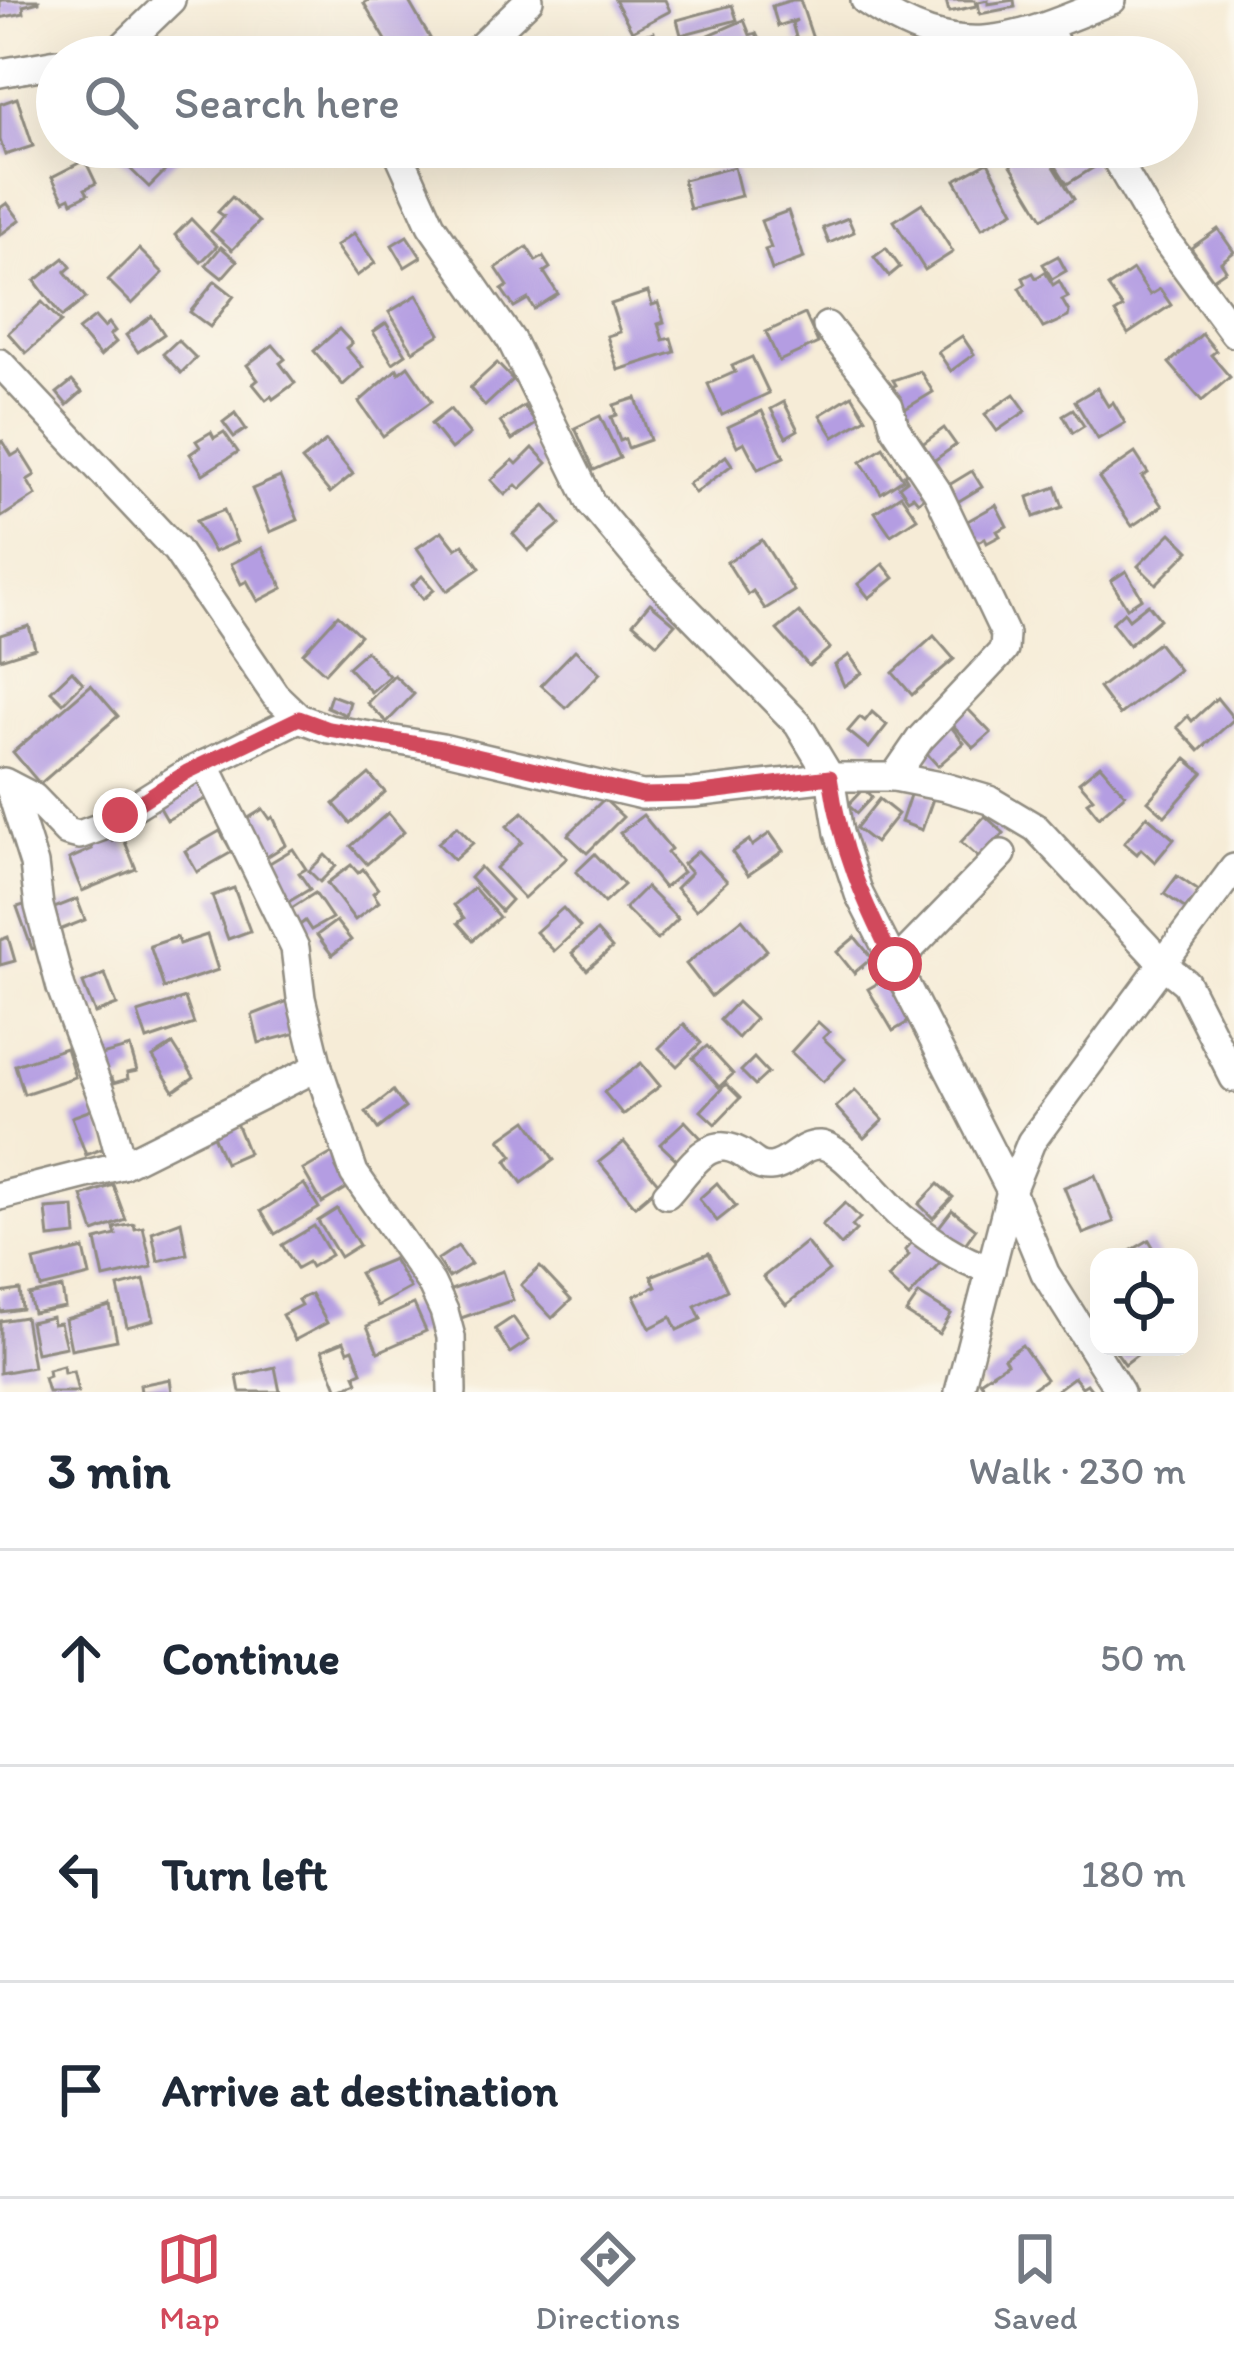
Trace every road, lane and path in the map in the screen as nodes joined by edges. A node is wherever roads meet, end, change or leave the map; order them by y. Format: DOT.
graph roads {
  1 [pos="171,0"];
  2 [pos="529,0"];
  3 [pos="865,0"];
  4 [pos="1112,0"];
  5 [pos="1047,27"];
  6 [pos="134,36"];
  7 [pos="492,36"];
  8 [pos="933,36"];
  9 [pos="1000,36"];
  10 [pos="1052,36"];
  11 [pos="36,67"];
  12 [pos="0,73"];
  13 [pos="405,168"];
  14 [pos="1121,168"];
  15 [pos="827,326"];
  16 [pos="1234,333"];
  17 [pos="0,363"];
  18 [pos="299,718"];
  19 [pos="206,764"];
  20 [pos="830,777"];
  21 [pos="894,777"];
  22 [pos="5,783"];
  23 [pos="1002,854"];
  24 [pos="1234,868"];
  25 [pos="895,964"];
  26 [pos="1164,965"];
  27 [pos="318,1067"];
  28 [pos="1234,1078"];
  29 [pos="122,1165"];
  30 [pos="1011,1191"];
  31 [pos="668,1194"];
  32 [pos="0,1196"];
  33 [pos="991,1270"];
  34 [pos="452,1392"];
  35 [pos="959,1392"];
  36 [pos="1120,1392"];
  1 -- 6 [label="street"];
  2 -- 7 [label="street"];
  3 -- 8 [label="street"];
  4 -- 5 [label="street"];
  5 -- 9 [label="street"];
  5 -- 10 [label="street"];
  11 -- 12 [label="street"];
  13 -- 20 [label="street"];
  14 -- 16 [label="street"];
  15 -- 21 [label="street"];
  17 -- 18 [label="street"];
  18 -- 19 [label="street"];
  18 -- 20 [label="street"];
  19 -- 22 [label="street"];
  19 -- 27 [label="street"];
  20 -- 21 [label="street"];
  20 -- 25 [label="street"];
  21 -- 26 [label="street"];
  22 -- 29 [label="street"];
  23 -- 25 [label="street"];
  24 -- 26 [label="street"];
  25 -- 30 [label="street"];
  26 -- 28 [label="street"];
  26 -- 30 [label="street"];
  27 -- 29 [label="street"];
  27 -- 34 [label="street"];
  29 -- 32 [label="street"];
  30 -- 33 [label="street"];
  30 -- 36 [label="street"];
  31 -- 33 [label="street"];
  33 -- 35 [label="street"];
}
